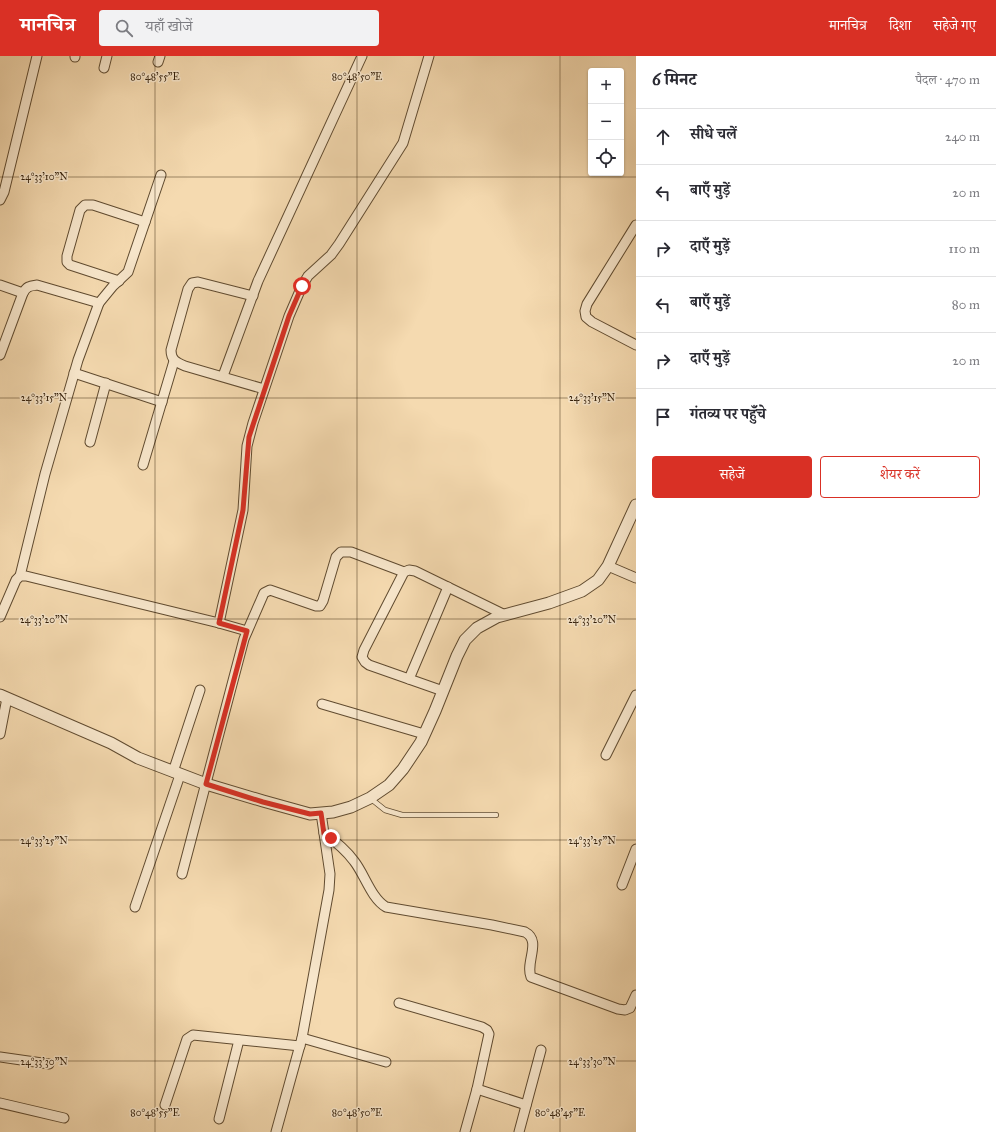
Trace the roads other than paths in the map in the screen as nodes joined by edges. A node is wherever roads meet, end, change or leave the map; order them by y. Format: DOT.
graph roads {
  1 [pos="36,56"];
  2 [pos="107,56"];
  3 [pos="362,56"];
  4 [pos="425,57"];
  5 [pos="104,68"];
  6 [pos="161,175"];
  7 [pos="0,200"];
  8 [pos="145,222"];
  9 [pos="636,225"];
  10 [pos="119,281"];
  11 [pos="0,285"];
  12 [pos="23,293"];
  13 [pos="253,296"];
  14 [pos="100,303"];
  15 [pos="636,345"];
  16 [pos="0,355"];
  17 [pos="174,361"];
  18 [pos="74,373"];
  19 [pos="223,376"];
  20 [pos="106,383"];
  21 [pos="264,389"];
  22 [pos="162,402"];
  23 [pos="90,442"];
  24 [pos="143,466"];
  25 [pos="636,505"];
  26 [pos="613,568"];
  27 [pos="404,572"];
  28 [pos="20,576"];
  29 [pos="636,578"];
  30 [pos="448,587"];
  31 [pos="505,615"];
  32 [pos="0,617"];
  33 [pos="219,623"];
  34 [pos="247,631"];
  35 [pos="409,679"];
  36 [pos="200,690"];
  37 [pos="443,691"];
  38 [pos="636,695"];
  39 [pos="4,696"];
  40 [pos="322,704"];
  41 [pos="0,734"];
  42 [pos="424,734"];
  43 [pos="606,755"];
  44 [pos="176,774"];
  45 [pos="206,784"];
  46 [pos="370,798"];
  47 [pos="321,813"];
  48 [pos="496,815"];
  49 [pos="328,836"];
  50 [pos="636,849"];
  51 [pos="182,874"];
  52 [pos="622,885"];
  53 [pos="135,907"];
  54 [pos="636,995"];
  55 [pos="399,1003"];
  56 [pos="239,1040"];
  57 [pos="301,1042"];
  58 [pos="541,1050"];
  59 [pos="0,1057"];
  60 [pos="386,1062"];
  61 [pos="49,1064"];
  62 [pos="477,1089"];
  63 [pos="0,1104"];
  64 [pos="165,1105"];
  65 [pos="526,1105"];
  66 [pos="64,1118"];
  67 [pos="219,1119"];
  68 [pos="276,1132"];
  69 [pos="465,1132"];
  70 [pos="519,1132"];
  1 -- 7 [label="street"];
  2 -- 5 [label="street"];
  3 -- 13 [label="street"];
  4 -- 21 [label="street"];
  6 -- 8 [label="street"];
  8 -- 10 [label="street"];
  8 -- 10 [label="street"];
  9 -- 15 [label="street"];
  10 -- 14 [label="street"];
  11 -- 12 [label="street"];
  12 -- 14 [label="street"];
  12 -- 16 [label="street"];
  13 -- 17 [label="street"];
  13 -- 19 [label="street"];
  14 -- 18 [label="street"];
  17 -- 19 [label="street"];
  17 -- 22 [label="street"];
  18 -- 20 [label="street"];
  18 -- 28 [label="street"];
  19 -- 21 [label="street"];
  20 -- 22 [label="street"];
  20 -- 23 [label="street"];
  21 -- 33 [label="street"];
  22 -- 24 [label="street"];
  25 -- 26 [label="street"];
  26 -- 29 [label="street"];
  26 -- 31 [label="street"];
  27 -- 30 [label="street"];
  27 -- 34 [label="street"];
  27 -- 35 [label="street"];
  28 -- 32 [label="street"];
  28 -- 33 [label="street"];
  30 -- 31 [label="street"];
  30 -- 35 [label="street"];
  31 -- 37 [label="street"];
  33 -- 34 [label="street"];
  34 -- 45 [label="street"];
  35 -- 37 [label="street"];
  36 -- 44 [label="street"];
  37 -- 42 [label="street"];
  38 -- 43 [label="street"];
  39 -- 41 [label="street"];
  39 -- 44 [label="street"];
  40 -- 42 [label="street"];
  42 -- 46 [label="street"];
  44 -- 45 [label="street"];
  44 -- 53 [label="street"];
  45 -- 47 [label="street"];
  45 -- 51 [label="street"];
  46 -- 47 [label="street"];
  46 -- 48 [label="lane"];
  47 -- 49 [label="street"];
  49 -- 54 [label="street"];
  49 -- 57 [label="street"];
  50 -- 52 [label="street"];
  55 -- 62 [label="street"];
  56 -- 57 [label="street"];
  56 -- 64 [label="street"];
  56 -- 67 [label="street"];
  57 -- 60 [label="street"];
  57 -- 68 [label="street"];
  58 -- 65 [label="street"];
  59 -- 61 [label="street"];
  62 -- 65 [label="street"];
  62 -- 69 [label="street"];
  63 -- 66 [label="street"];
  65 -- 70 [label="street"];
}
